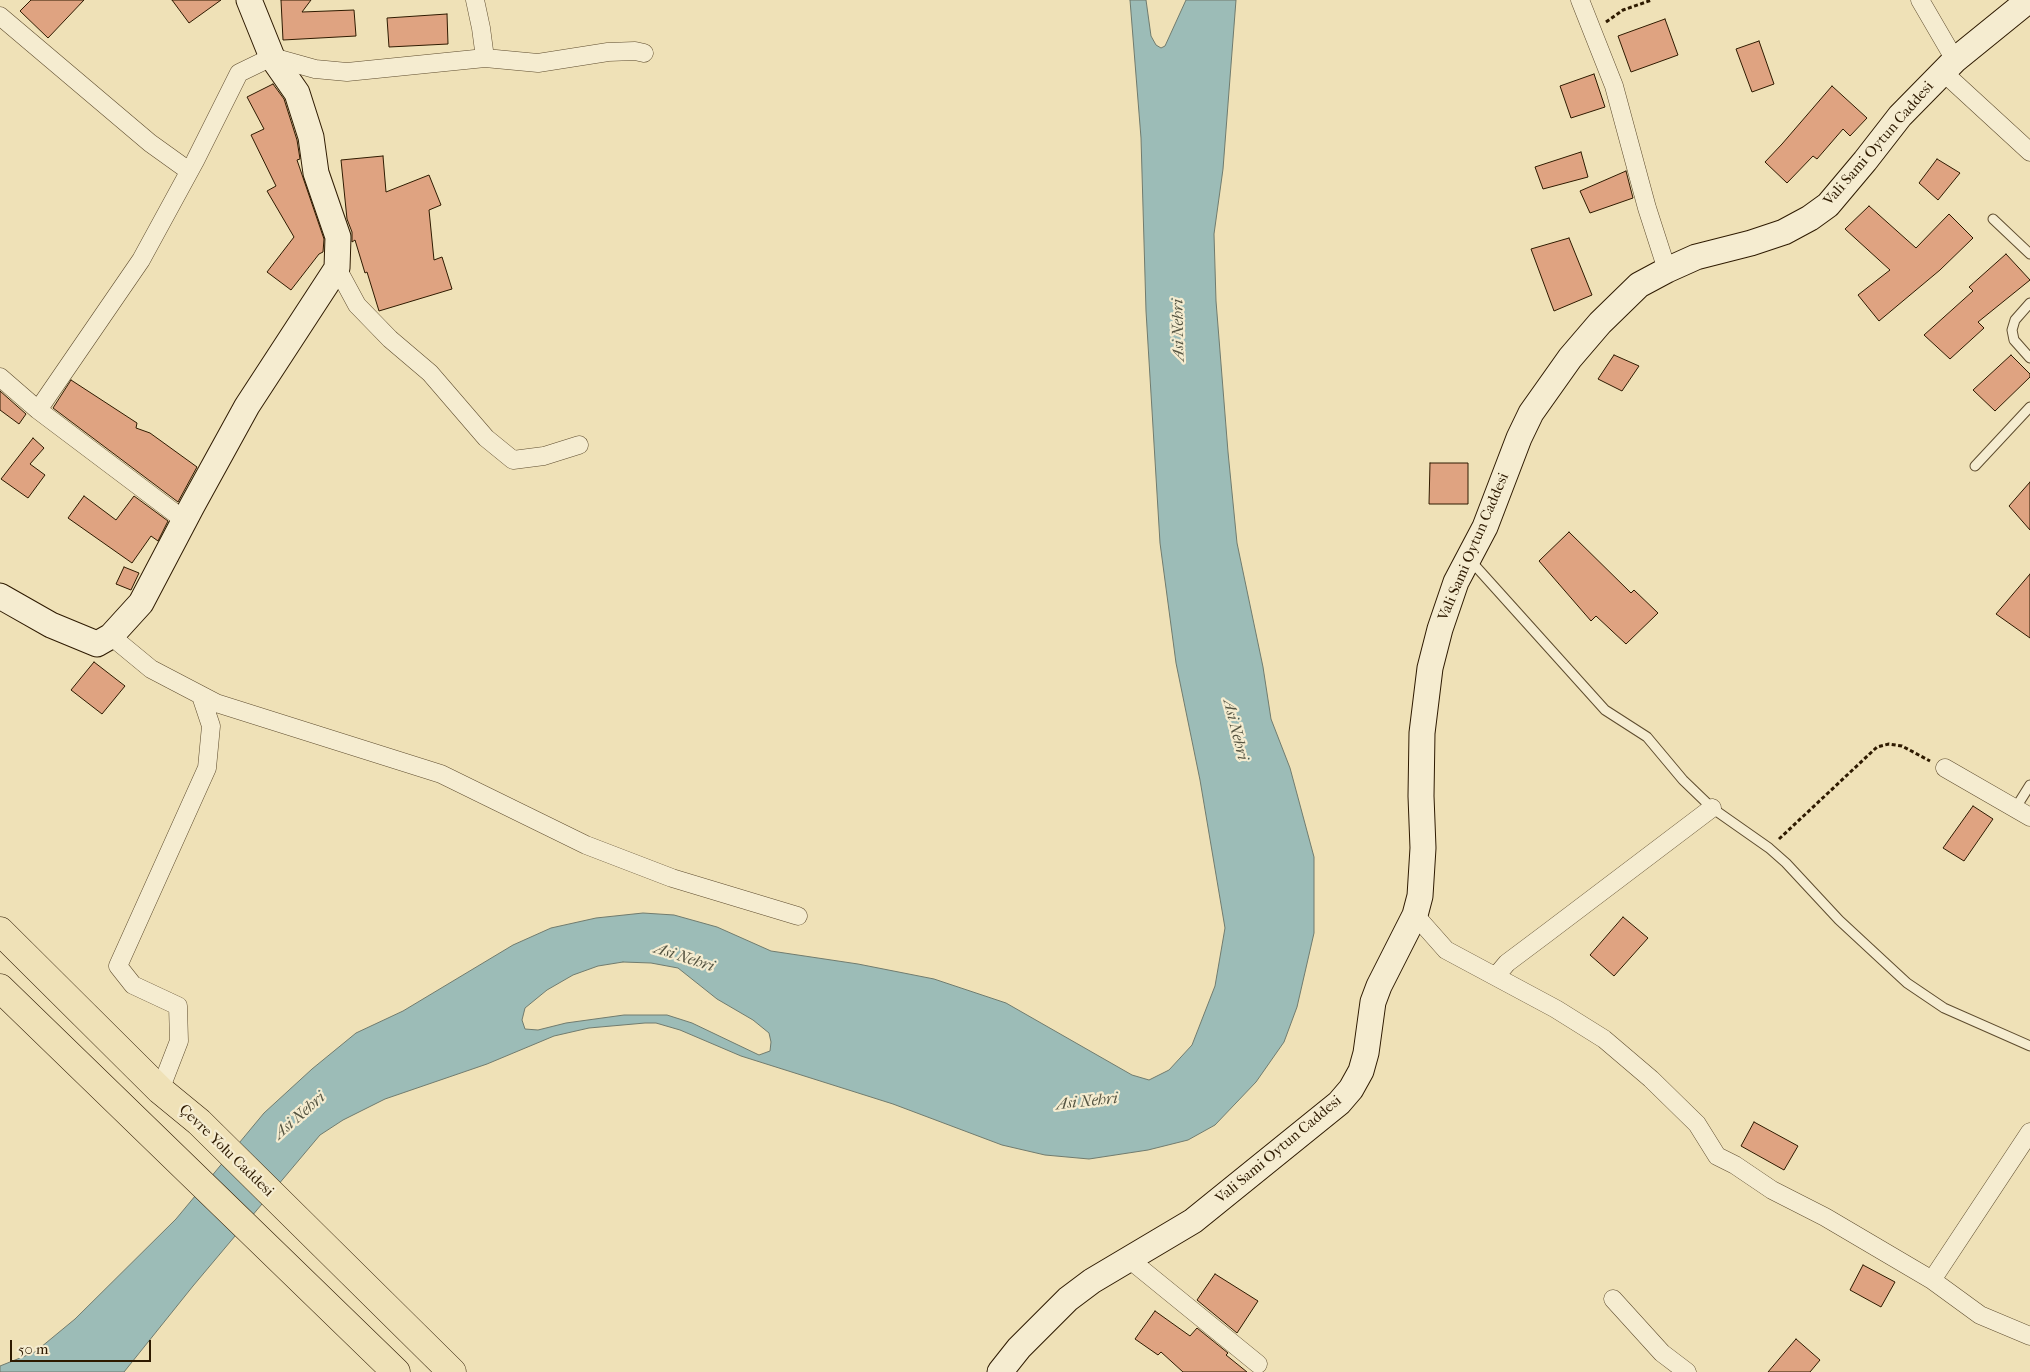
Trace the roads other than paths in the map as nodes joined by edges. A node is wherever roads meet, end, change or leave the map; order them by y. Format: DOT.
graph roads {
  1 [pos="249,0"];
  2 [pos="475,0"];
  3 [pos="1580,0"];
  4 [pos="1920,0"];
  5 [pos="2029,0"];
  6 [pos="0,16"];
  7 [pos="644,53"];
  8 [pos="272,57"];
  9 [pos="485,58"];
  10 [pos="1949,66"];
  11 [pos="2030,152"];
  12 [pos="189,171"];
  13 [pos="1993,219"];
  14 [pos="2030,254"];
  15 [pos="337,268"];
  16 [pos="1667,270"];
  17 [pos="2030,303"];
  18 [pos="2030,358"];
  19 [pos="0,377"];
  20 [pos="2030,407"];
  21 [pos="38,410"];
  22 [pos="579,445"];
  23 [pos="1975,466"];
  24 [pos="184,520"];
  25 [pos="1468,558"];
  26 [pos="0,596"];
  27 [pos="111,636"];
  28 [pos="202,696"];
  29 [pos="1945,768"];
  30 [pos="2030,785"];
  31 [pos="1712,808"];
  32 [pos="2023,813"];
  33 [pos="1415,915"];
  34 [pos="798,916"];
  35 [pos="0,932"];
  36 [pos="1496,976"];
  37 [pos="0,988"];
  38 [pos="2030,1046"];
  39 [pos="160,1090"];
  40 [pos="2030,1132"];
  41 [pos="1129,1259"];
  42 [pos="1932,1280"];
  43 [pos="1613,1299"];
  44 [pos="2030,1336"];
  45 [pos="1258,1364"];
  46 [pos="396,1372"];
  47 [pos="452,1372"];
  48 [pos="1000,1372"];
  49 [pos="1687,1372"];
  1 -- 8 [label="street"];
  2 -- 9 [label="street"];
  3 -- 16 [label="street"];
  4 -- 10 [label="street"];
  5 -- 10 [label="street, Vali Sami Oytun Caddesi"];
  6 -- 12 [label="street"];
  7 -- 9 [label="street"];
  8 -- 9 [label="street"];
  8 -- 12 [label="street"];
  8 -- 15 [label="street"];
  10 -- 11 [label="street"];
  10 -- 16 [label="street, Vali Sami Oytun Caddesi"];
  12 -- 21 [label="street"];
  13 -- 14 [label="lane"];
  15 -- 22 [label="street"];
  15 -- 24 [label="street"];
  16 -- 25 [label="street, Vali Sami Oytun Caddesi"];
  17 -- 18 [label="lane"];
  19 -- 21 [label="street"];
  20 -- 23 [label="lane"];
  21 -- 24 [label="street"];
  24 -- 27 [label="street"];
  25 -- 31 [label="lane"];
  25 -- 33 [label="street, Vali Sami Oytun Caddesi"];
  26 -- 27 [label="street"];
  27 -- 28 [label="street"];
  28 -- 34 [label="street"];
  28 -- 39 [label="street"];
  29 -- 32 [label="street"];
  30 -- 32 [label="lane"];
  31 -- 36 [label="street"];
  31 -- 38 [label="lane"];
  33 -- 36 [label="street"];
  33 -- 41 [label="street, Vali Sami Oytun Caddesi"];
  35 -- 39 [label="highway, Çevre Yolu Caddesi"];
  36 -- 42 [label="street"];
  37 -- 46 [label="highway"];
  39 -- 47 [label="highway, Çevre Yolu Caddesi"];
  40 -- 42 [label="street"];
  41 -- 45 [label="street"];
  41 -- 48 [label="street, Vali Sami Oytun Caddesi"];
  42 -- 44 [label="street"];
  43 -- 49 [label="street"];
}
